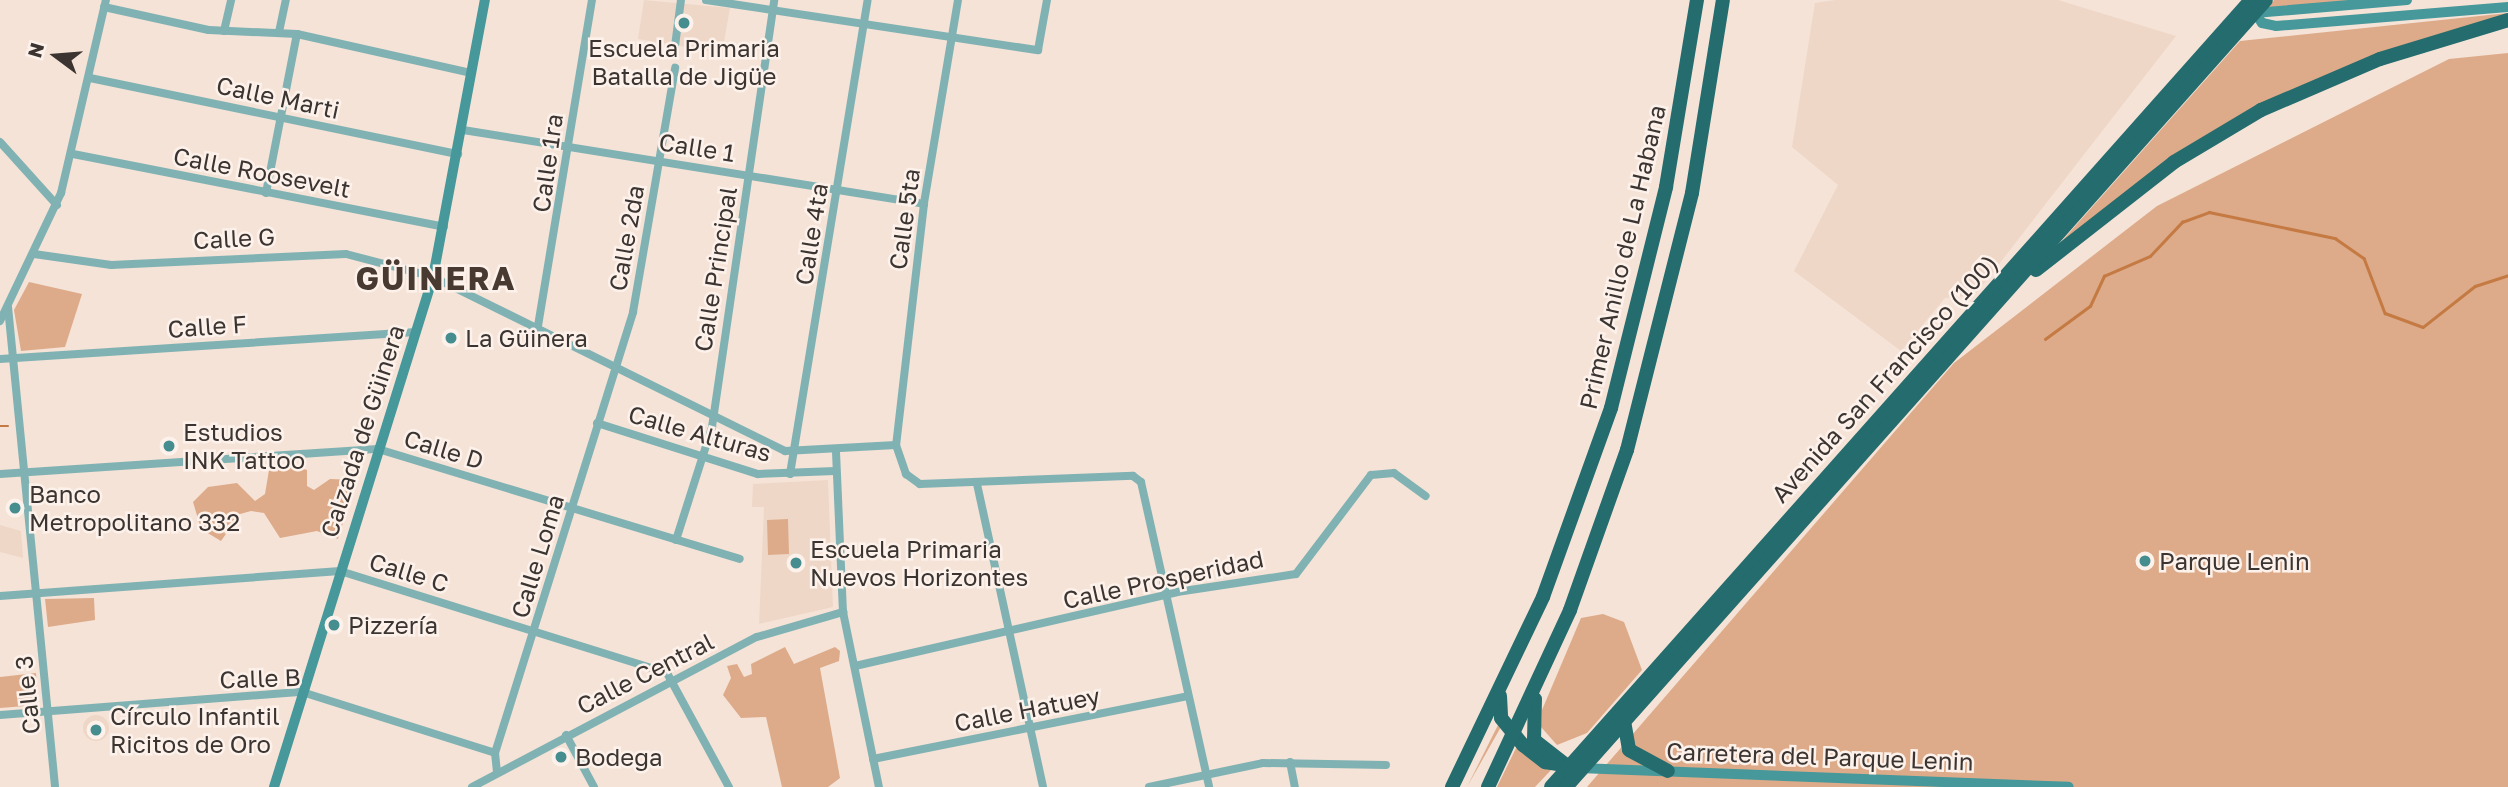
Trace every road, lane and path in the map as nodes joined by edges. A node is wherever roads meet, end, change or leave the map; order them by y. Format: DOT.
graph roads {
  1 [pos="231,0"];
  2 [pos="285,0"];
  3 [pos="485,0"];
  4 [pos="592,0"];
  5 [pos="681,0"];
  6 [pos="706,0"];
  7 [pos="774,0"];
  8 [pos="868,0"];
  9 [pos="958,0"];
  10 [pos="1047,0"];
  11 [pos="1697,0"];
  12 [pos="1723,0"];
  13 [pos="2266,0"];
  14 [pos="2407,0"];
  15 [pos="105,4"];
  16 [pos="2253,4"];
  17 [pos="2508,7"];
  18 [pos="772,10"];
  19 [pos="2508,20"];
  20 [pos="864,24"];
  21 [pos="224,32"];
  22 [pos="279,32"];
  23 [pos="297,34"];
  24 [pos="952,37"];
  25 [pos="675,46"];
  26 [pos="675,68"];
  27 [pos="472,73"];
  28 [pos="90,78"];
  29 [pos="281,117"];
  30 [pos="463,130"];
  31 [pos="0,142"];
  32 [pos="569,146"];
  33 [pos="73,154"];
  34 [pos="458,154"];
  35 [pos="659,160"];
  36 [pos="750,175"];
  37 [pos="837,190"];
  38 [pos="266,193"];
  39 [pos="924,204"];
  40 [pos="57,205"];
  41 [pos="444,228"];
  42 [pos="34,254"];
  43 [pos="433,277"];
  44 [pos="2003,298"];
  45 [pos="8,307"];
  46 [pos="0,321"];
  47 [pos="416,332"];
  48 [pos="537,332"];
  49 [pos="0,359"];
  50 [pos="14,359"];
  51 [pos="613,369"];
  52 [pos="713,419"];
  53 [pos="597,423"];
  54 [pos="896,444"];
  55 [pos="378,449"];
  56 [pos="836,452"];
  57 [pos="797,453"];
  58 [pos="705,458"];
  59 [pos="835,471"];
  60 [pos="24,472"];
  61 [pos="0,474"];
  62 [pos="790,474"];
  63 [pos="977,484"];
  64 [pos="1426,496"];
  65 [pos="571,509"];
  66 [pos="676,540"];
  67 [pos="740,559"];
  68 [pos="340,571"];
  69 [pos="36,594"];
  70 [pos="0,596"];
  71 [pos="1166,599"];
  72 [pos="843,612"];
  73 [pos="1009,630"];
  74 [pos="534,631"];
  75 [pos="855,666"];
  76 [pos="673,680"];
  77 [pos="1537,684"];
  78 [pos="1500,691"];
  79 [pos="302,692"];
  80 [pos="1188,696"];
  81 [pos="48,712"];
  82 [pos="0,715"];
  83 [pos="1619,719"];
  84 [pos="1029,729"];
  85 [pos="1514,732"];
  86 [pos="566,736"];
  87 [pos="495,753"];
  88 [pos="1550,753"];
  89 [pos="873,759"];
  90 [pos="1290,762"];
  91 [pos="1386,765"];
  92 [pos="1576,767"];
  93 [pos="1668,771"];
  94 [pos="497,772"];
  95 [pos="1207,775"];
  96 [pos="2033,786"];
  97 [pos="55,787"];
  98 [pos="274,787"];
  99 [pos="472,787"];
  100 [pos="594,787"];
  101 [pos="729,787"];
  102 [pos="879,787"];
  103 [pos="1043,787"];
  104 [pos="1149,787"];
  105 [pos="1209,787"];
  106 [pos="1294,787"];
  107 [pos="1452,787"];
  108 [pos="1488,787"];
  109 [pos="1551,787"];
  110 [pos="1566,787"];
  111 [pos="2070,787"];
  1 -- 21 [label="street"];
  2 -- 22 [label="street"];
  3 -- 27 [label="main road, Calzada de Güinera"];
  4 -- 32 [label="street, Calle 1ra"];
  5 -- 25 [label="street"];
  6 -- 18 [label="street"];
  7 -- 18 [label="street, Calle Principal"];
  8 -- 20 [label="street, Calle 4ta"];
  9 -- 24 [label="street, Calle 5ta"];
  10 -- 24 [label="street"];
  11 -- 78 [label="highway, Primer Anillo de La Habana"];
  12 -- 77 [label="highway, Primer Anillo de La Habana"];
  13 -- 16 [label="highway, Avenida San Francisco (100)"];
  14 -- 16 [label="main road"];
  15 -- 21 [label="street"];
  15 -- 28 [label="street"];
  16 -- 17 [label="main road"];
  16 -- 44 [label="highway, Avenida San Francisco (100)"];
  16 -- 83 [label="highway, Avenida San Francisco (100)"];
  18 -- 20 [label="street"];
  18 -- 36 [label="street, Calle Principal"];
  19 -- 44 [label="highway"];
  20 -- 24 [label="street"];
  20 -- 37 [label="street, Calle 4ta"];
  21 -- 22 [label="street"];
  22 -- 23 [label="street"];
  23 -- 27 [label="street"];
  23 -- 29 [label="street"];
  24 -- 39 [label="street, Calle 5ta"];
  26 -- 35 [label="street, Calle 2da"];
  27 -- 30 [label="main road, Calzada de Güinera"];
  28 -- 29 [label="street, Calle Marti"];
  28 -- 33 [label="street"];
  29 -- 34 [label="street, Calle Marti"];
  29 -- 38 [label="street"];
  30 -- 32 [label="street, Calle 1"];
  30 -- 34 [label="main road, Calzada de Güinera"];
  31 -- 40 [label="street"];
  32 -- 35 [label="street, Calle 1"];
  32 -- 48 [label="street, Calle 1ra"];
  33 -- 38 [label="street, Calle Roosevelt"];
  33 -- 40 [label="street"];
  34 -- 41 [label="main road, Calzada de Güinera"];
  35 -- 36 [label="street, Calle 1"];
  35 -- 51 [label="street, Calle 2da"];
  36 -- 37 [label="street, Calle 1"];
  36 -- 52 [label="street, Calle Principal"];
  37 -- 39 [label="street, Calle 1"];
  37 -- 57 [label="street, Calle 4ta"];
  38 -- 41 [label="street, Calle Roosevelt"];
  39 -- 54 [label="street, Calle 5ta"];
  40 -- 42 [label="street"];
  41 -- 43 [label="main road, Calzada de Güinera"];
  42 -- 43 [label="street, Calle G"];
  42 -- 45 [label="street"];
  43 -- 47 [label="main road, Calzada de Güinera"];
  43 -- 48 [label="street, Calle G"];
  44 -- 83 [label="highway, Avenida San Francisco (100)"];
  45 -- 46 [label="street"];
  45 -- 50 [label="street, Calle 3"];
  47 -- 50 [label="street, Calle F"];
  47 -- 55 [label="main road, Calzada de Güinera"];
  48 -- 51 [label="street, Calle G"];
  49 -- 50 [label="street, Calle F"];
  50 -- 60 [label="street, Calle 3"];
  51 -- 52 [label="street, Calle G"];
  51 -- 53 [label="street, Calle Loma"];
  52 -- 57 [label="street, Calle G"];
  52 -- 58 [label="street, Calle Principal"];
  53 -- 58 [label="street, Calle Alturas"];
  53 -- 65 [label="street, Calle Loma"];
  54 -- 56 [label="street"];
  54 -- 63 [label="street"];
  55 -- 60 [label="street, Calle D"];
  55 -- 65 [label="street, Calle D"];
  55 -- 68 [label="main road, Calzada de Güinera"];
  56 -- 57 [label="street"];
  56 -- 59 [label="street"];
  57 -- 62 [label="street, Calle 4ta"];
  58 -- 62 [label="street, Calle Alturas"];
  58 -- 66 [label="street, Calle Principal"];
  59 -- 62 [label="street, Calle Alturas"];
  59 -- 72 [label="street"];
  60 -- 61 [label="street, Calle D"];
  60 -- 69 [label="street, Calle 3"];
  63 -- 71 [label="street"];
  63 -- 73 [label="street"];
  64 -- 71 [label="street, Calle Prosperidad"];
  65 -- 66 [label="street, Calle D"];
  65 -- 74 [label="street, Calle Loma"];
  66 -- 67 [label="street, Calle D"];
  68 -- 69 [label="street, Calle C"];
  68 -- 74 [label="street, Calle C"];
  68 -- 79 [label="main road, Calzada de Güinera"];
  69 -- 70 [label="street, Calle C"];
  69 -- 81 [label="street, Calle 3"];
  71 -- 73 [label="street, Calle Prosperidad"];
  71 -- 80 [label="street"];
  72 -- 75 [label="street"];
  72 -- 76 [label="street, Calle Central"];
  73 -- 75 [label="street, Calle Prosperidad"];
  73 -- 84 [label="street"];
  74 -- 76 [label="street, Calle C"];
  74 -- 87 [label="street, Calle Loma"];
  75 -- 89 [label="street"];
  76 -- 86 [label="street, Calle Central"];
  76 -- 101 [label="street"];
  77 -- 85 [label="highway"];
  77 -- 88 [label="highway"];
  78 -- 85 [label="highway"];
  78 -- 107 [label="highway, Primer Anillo de La Habana"];
  79 -- 81 [label="street, Calle B"];
  79 -- 87 [label="street, Calle B"];
  79 -- 98 [label="main road, Calzada de Güinera"];
  80 -- 84 [label="street, Calle Hatuey"];
  80 -- 95 [label="street"];
  81 -- 82 [label="street, Calle B"];
  81 -- 97 [label="street, Calle 3"];
  83 -- 88 [label="highway"];
  83 -- 92 [label="highway, Avenida San Francisco (100)"];
  83 -- 93 [label="highway"];
  84 -- 89 [label="street, Calle Hatuey"];
  84 -- 103 [label="street"];
  85 -- 92 [label="highway"];
  85 -- 108 [label="highway"];
  86 -- 94 [label="street, Calle Central"];
  86 -- 100 [label="street"];
  87 -- 94 [label="street"];
  88 -- 92 [label="highway"];
  89 -- 102 [label="street"];
  90 -- 91 [label="street"];
  90 -- 95 [label="street"];
  90 -- 106 [label="street"];
  92 -- 93 [label="main road, Carretera del Parque Lenin"];
  92 -- 109 [label="highway, Avenida San Francisco (100)"];
  92 -- 110 [label="highway, Avenida San Francisco (100)"];
  93 -- 96 [label="main road, Carretera del Parque Lenin"];
  94 -- 99 [label="street, Calle Central"];
  95 -- 104 [label="street"];
  95 -- 105 [label="street"];
  96 -- 111 [label="main road, Carretera del Parque Lenin"];
}
